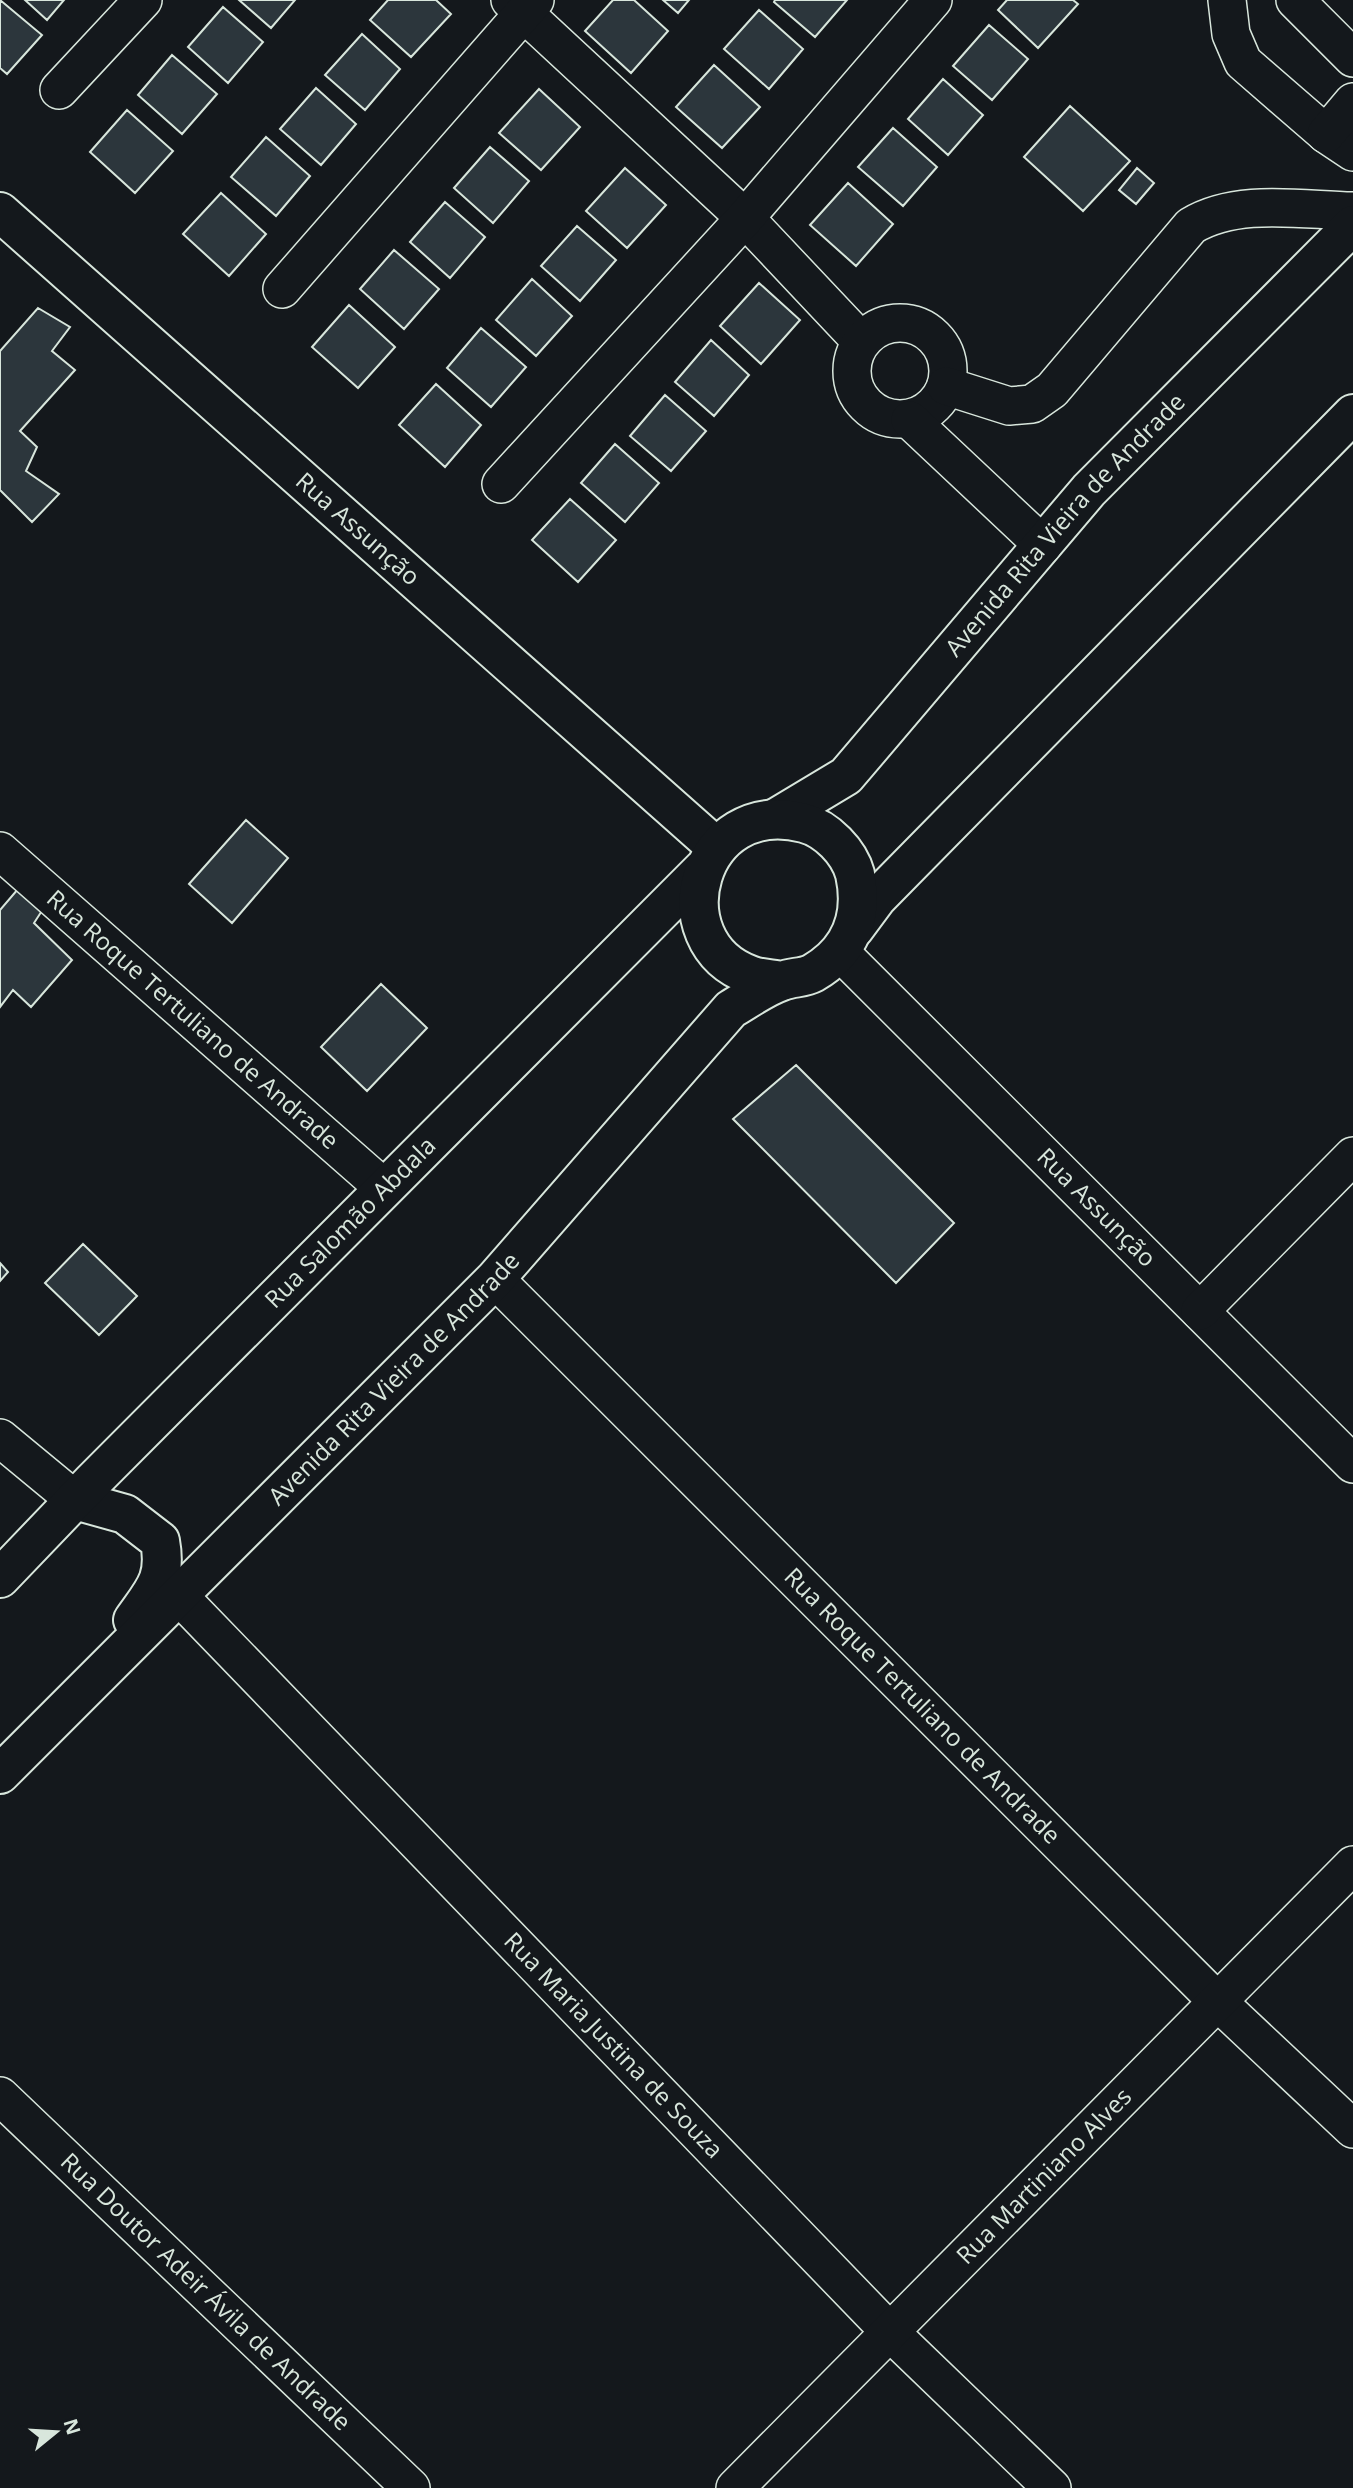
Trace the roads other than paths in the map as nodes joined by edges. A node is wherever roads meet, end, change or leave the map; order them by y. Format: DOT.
graph roads {
  1 [pos="143,0"];
  2 [pos="933,0"];
  3 [pos="1227,0"];
  4 [pos="1295,0"];
  5 [pos="523,4"];
  6 [pos="1353,58"];
  7 [pos="59,90"];
  8 [pos="1353,102"];
  9 [pos="1340,143"];
  10 [pos="1353,211"];
  11 [pos="0,212"];
  12 [pos="745,218"];
  13 [pos="1353,225"];
  14 [pos="282,289"];
  15 [pos="861,341"];
  16 [pos="946,386"];
  17 [pos="1353,414"];
  18 [pos="910,419"];
  19 [pos="500,484"];
  20 [pos="1043,545"];
  21 [pos="776,818"];
  22 [pos="0,851"];
  23 [pos="710,858"];
  24 [pos="847,940"];
  25 [pos="782,981"];
  26 [pos="1353,1156"];
  27 [pos="384,1188"];
  28 [pos="495,1279"];
  29 [pos="1200,1311"];
  30 [pos="0,1438"];
  31 [pos="1353,1464"];
  32 [pos="75,1500"];
  33 [pos="0,1578"];
  34 [pos="179,1596"];
  35 [pos="79,1695"];
  36 [pos="0,1774"];
  37 [pos="1353,1865"];
  38 [pos="1218,2002"];
  39 [pos="0,2096"];
  40 [pos="1353,2129"];
  41 [pos="891,2333"];
  42 [pos="411,2488"];
  43 [pos="735,2488"];
  44 [pos="1052,2488"];
  1 -- 7 [label="street"];
  2 -- 12 [label="street"];
  3 -- 9 [label="street"];
  4 -- 6 [label="street"];
  5 -- 12 [label="street"];
  5 -- 14 [label="street"];
  8 -- 9 [label="street"];
  10 -- 16 [label="street"];
  11 -- 23 [label="street, Rua Assunção"];
  12 -- 15 [label="street"];
  12 -- 19 [label="street"];
  13 -- 20 [label="street, Avenida Rita Vieira de Andrade"];
  15 -- 16 [label="street"];
  15 -- 18 [label="street"];
  16 -- 18 [label="street"];
  17 -- 24 [label="street"];
  18 -- 20 [label="street"];
  20 -- 21 [label="street, Avenida Rita Vieira de Andrade"];
  21 -- 23 [label="street"];
  21 -- 24 [label="street"];
  22 -- 27 [label="street, Rua Roque Tertuliano de Andrade"];
  23 -- 25 [label="street"];
  23 -- 27 [label="street, Rua Salomão Abdala"];
  24 -- 25 [label="street"];
  24 -- 29 [label="street, Rua Assunção"];
  25 -- 28 [label="street, Avenida Rita Vieira de Andrade"];
  26 -- 29 [label="street"];
  27 -- 32 [label="street, Rua Salomão Abdala"];
  28 -- 34 [label="street, Avenida Rita Vieira de Andrade"];
  28 -- 38 [label="street, Rua Roque Tertuliano de Andrade"];
  29 -- 31 [label="street, Rua Assunção"];
  30 -- 32 [label="street"];
  32 -- 33 [label="street, Rua Salomão Abdala"];
  32 -- 35 [label="street"];
  34 -- 35 [label="street, Avenida Rita Vieira de Andrade"];
  34 -- 41 [label="street, Rua Maria Justina de Souza"];
  35 -- 36 [label="street, Avenida Rita Vieira de Andrade"];
  37 -- 38 [label="street, Rua Martiniano Alves"];
  38 -- 40 [label="street, Rua Roque Tertuliano de Andrade"];
  38 -- 41 [label="street, Rua Martiniano Alves"];
  39 -- 42 [label="street, Rua Doutor Adeir Ávila de Andrade"];
  41 -- 43 [label="street, Rua Martiniano Alves"];
  41 -- 44 [label="street, Rua Maria Justina de Souza"];
}
